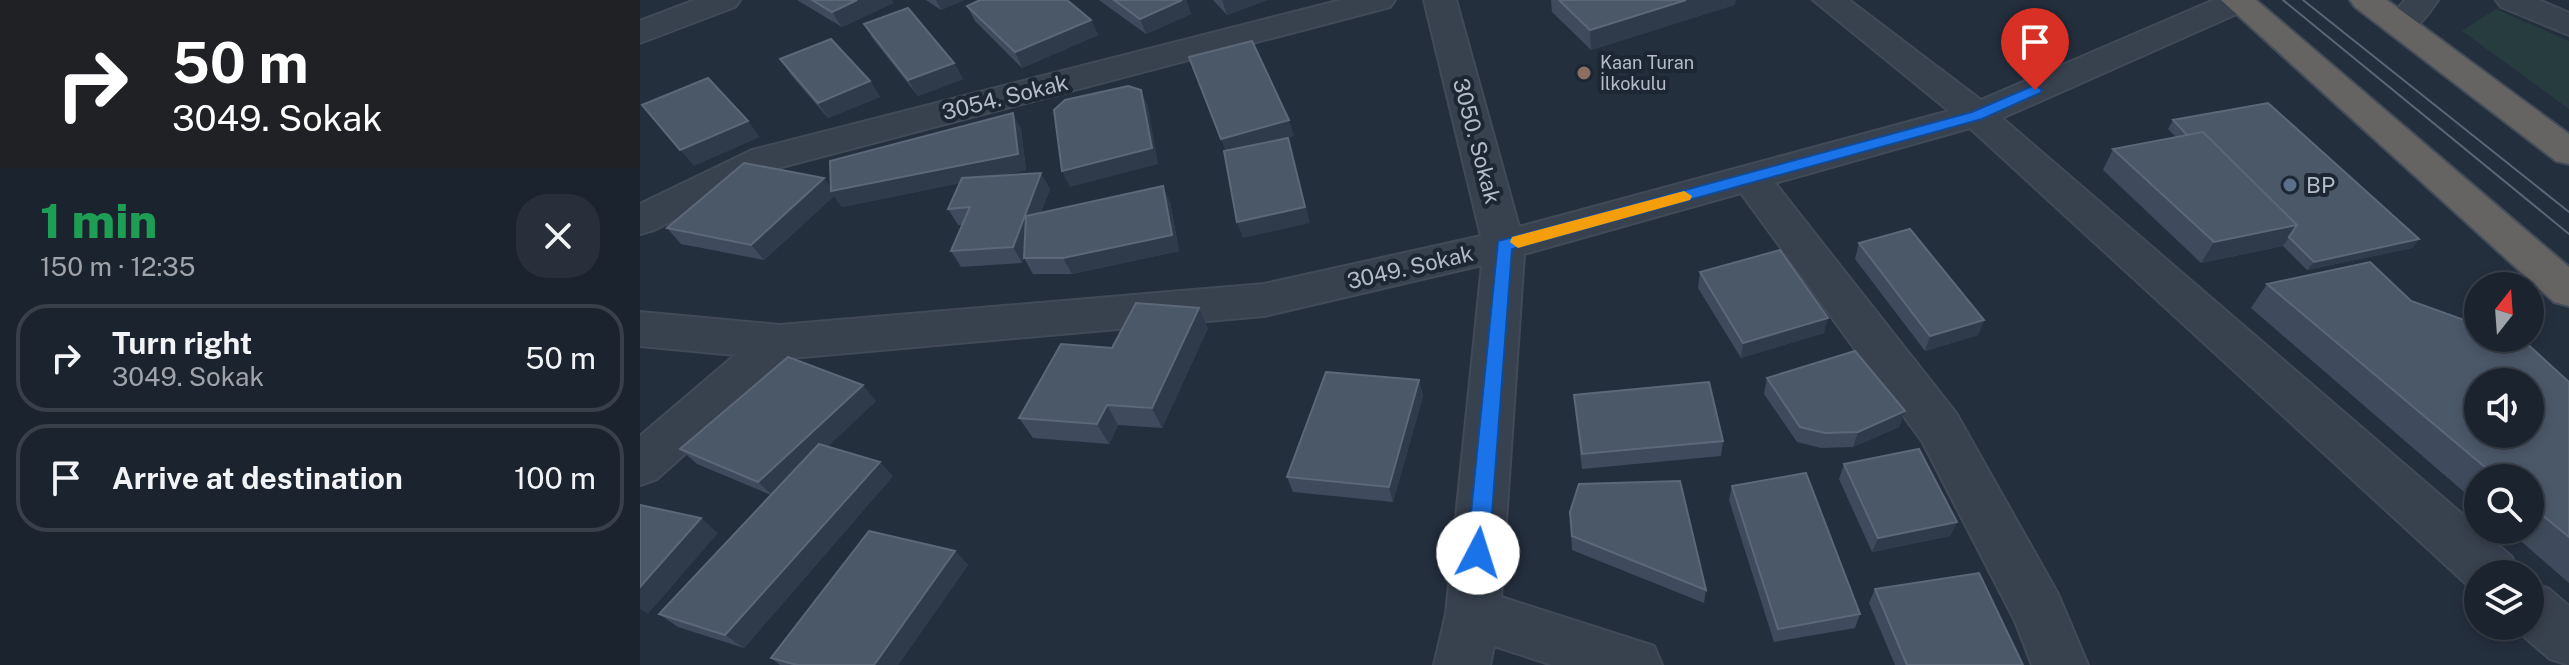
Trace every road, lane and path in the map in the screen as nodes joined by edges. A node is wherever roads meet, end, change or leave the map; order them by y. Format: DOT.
graph roads {
  1 [pos="724,0"];
  2 [pos="1379,0"];
  3 [pos="1440,0"];
  4 [pos="1829,0"];
  5 [pos="2238,0"];
  6 [pos="2366,0"];
  7 [pos="2512,0"];
  8 [pos="2411,12"];
  9 [pos="2569,25"];
  10 [pos="640,33"];
  11 [pos="1977,115"];
  12 [pos="2569,152"];
  13 [pos="1750,178"];
  14 [pos="643,214"];
  15 [pos="1504,245"];
  16 [pos="2569,291"];
  17 [pos="640,329"];
  18 [pos="780,342"];
  19 [pos="640,465"];
  20 [pos="2477,560"];
  21 [pos="2544,619"];
  22 [pos="1468,640"];
  23 [pos="2569,641"];
  24 [pos="1634,665"];
  25 [pos="2060,665"];
  1 -- 10 [label="street"];
  2 -- 14 [label="street, 3054. Sokak"];
  3 -- 15 [label="street, 3050. Sokak"];
  4 -- 11 [label="street"];
  5 -- 11 [label="street, 3049. Sokak"];
  5 -- 16 [label="highway"];
  6 -- 8 [label="highway"];
  7 -- 9 [label="street"];
  8 -- 12 [label="highway"];
  11 -- 13 [label="street, 3049. Sokak"];
  11 -- 20 [label="street"];
  13 -- 15 [label="street, 3049. Sokak"];
  13 -- 25 [label="street"];
  15 -- 18 [label="street, 3049. Sokak"];
  15 -- 22 [label="street, 3050. Sokak"];
  17 -- 18 [label="street, 3049. Sokak"];
  18 -- 19 [label="street"];
  21 -- 23 [label="street"];
  22 -- 24 [label="street"];
}
